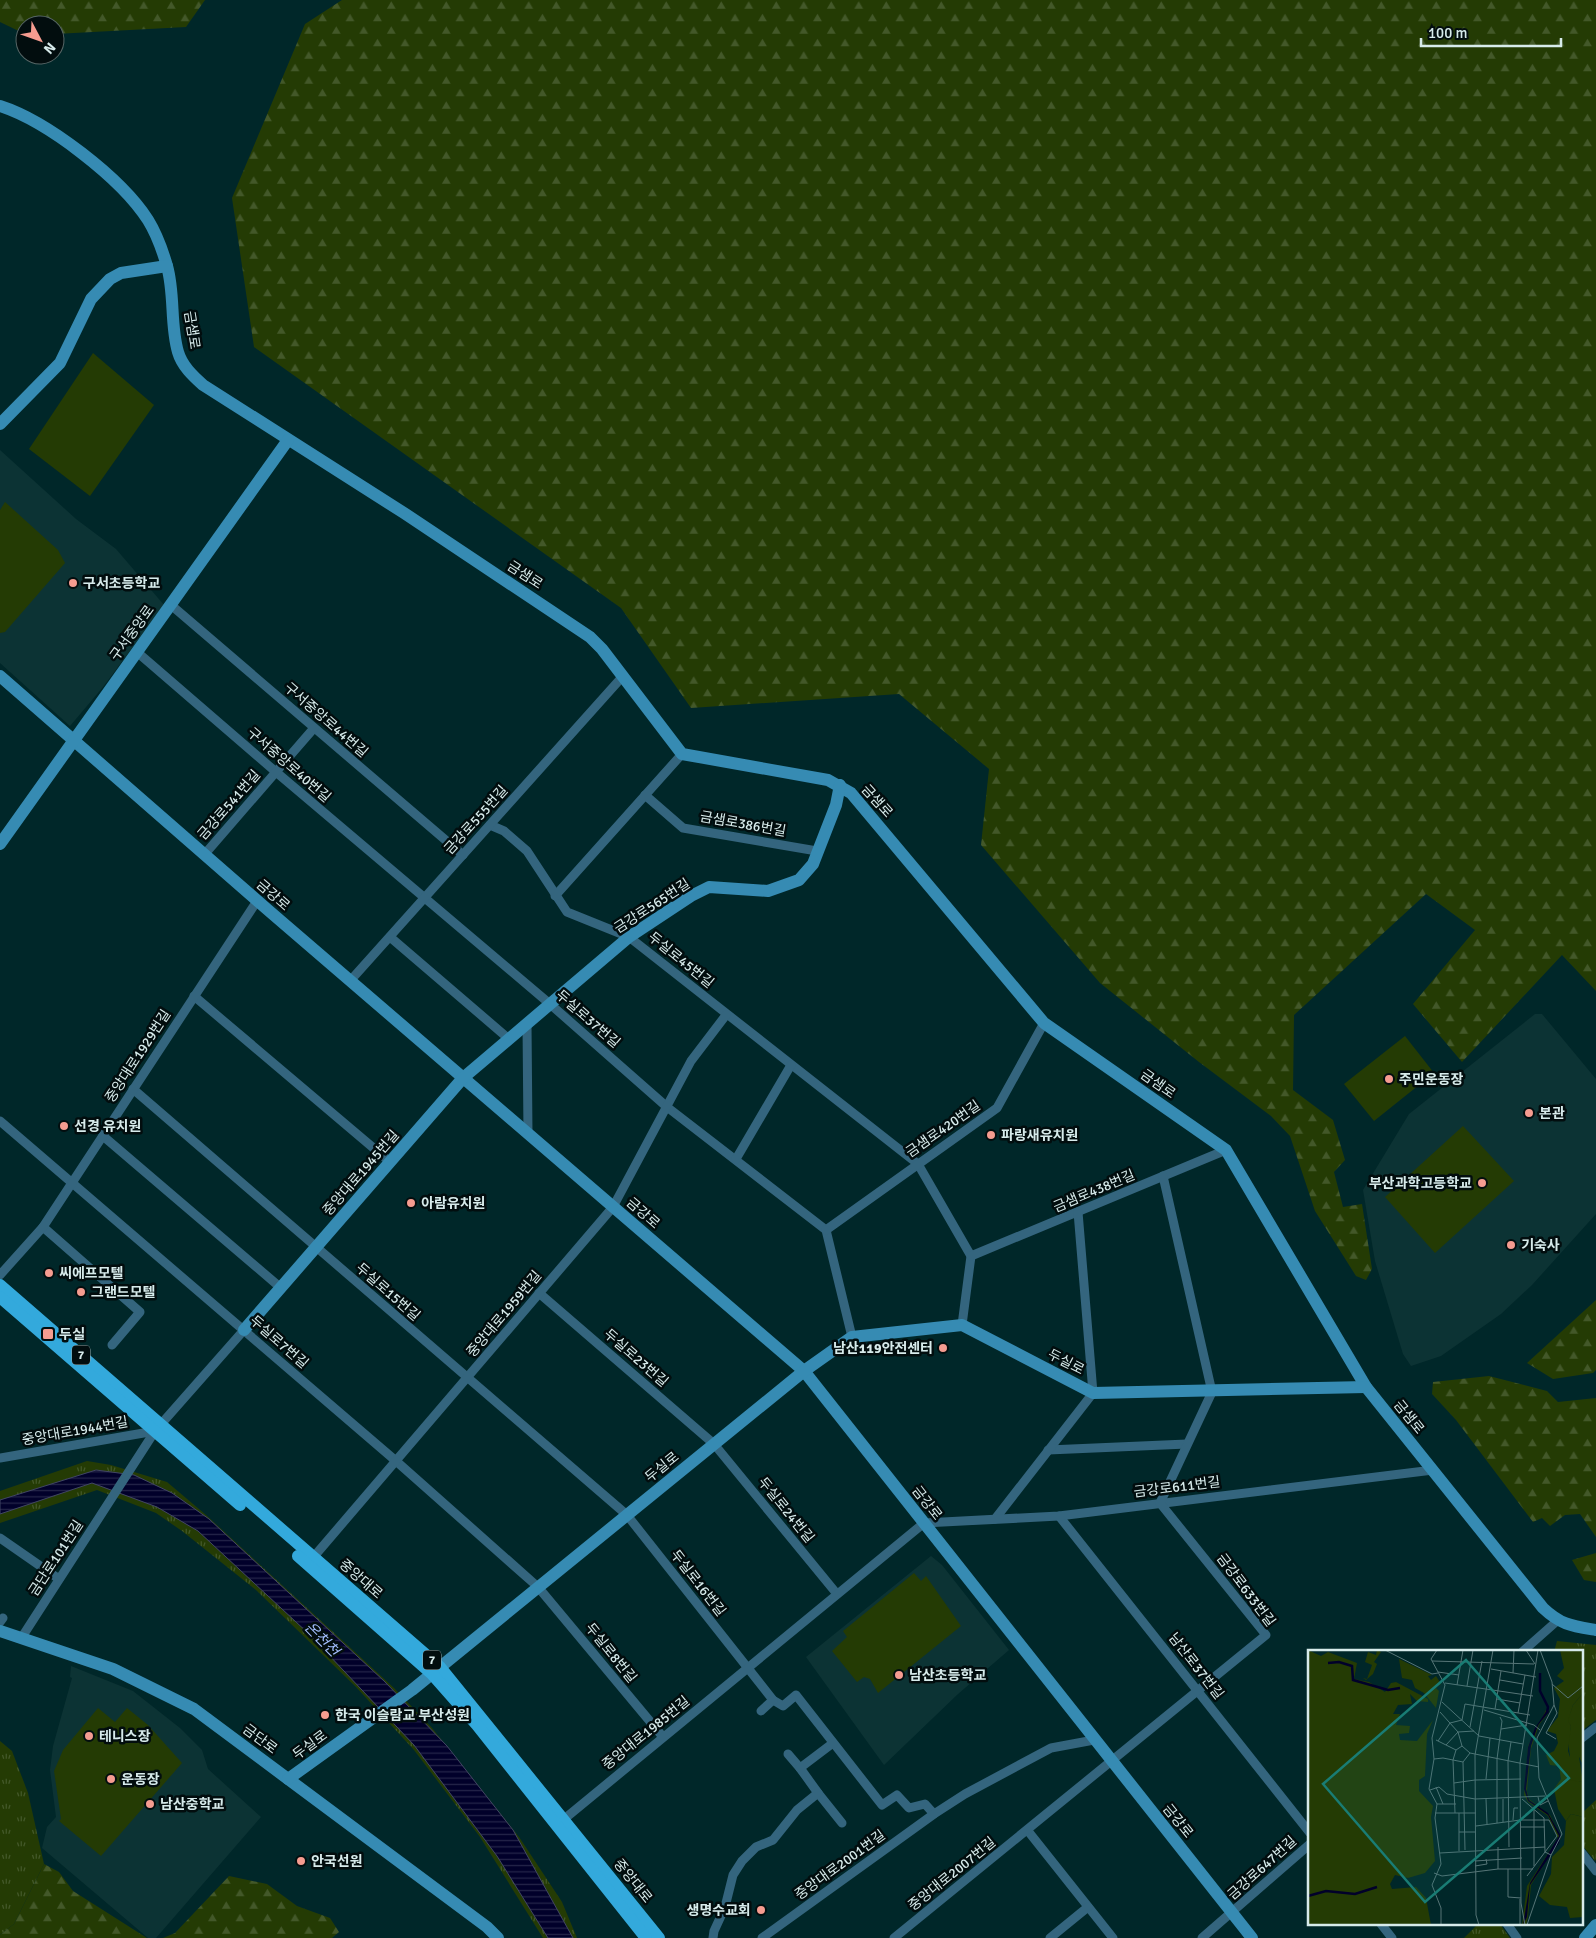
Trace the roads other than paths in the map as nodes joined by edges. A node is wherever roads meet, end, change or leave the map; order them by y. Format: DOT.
graph roads {
  1 [pos="0,106"];
  2 [pos="167,266"];
  3 [pos="0,424"];
  4 [pos="288,440"];
  5 [pos="171,605"];
  6 [pos="137,652"];
  7 [pos="0,676"];
  8 [pos="623,676"];
  9 [pos="314,728"];
  10 [pos="74,740"];
  11 [pos="682,754"];
  12 [pos="276,772"];
  13 [pos="840,786"];
  14 [pos="645,795"];
  15 [pos="490,825"];
  16 [pos="0,844"];
  17 [pos="818,852"];
  18 [pos="204,855"];
  19 [pos="463,855"];
  20 [pos="555,896"];
  21 [pos="424,899"];
  22 [pos="257,901"];
  23 [pos="390,936"];
  24 [pos="629,937"];
  25 [pos="350,981"];
  26 [pos="194,996"];
  27 [pos="550,1004"];
  28 [pos="726,1015"];
  29 [pos="1044,1023"];
  30 [pos="527,1024"];
  31 [pos="509,1039"];
  32 [pos="790,1065"];
  33 [pos="463,1078"];
  34 [pos="132,1089"];
  35 [pos="667,1107"];
  36 [pos="0,1121"];
  37 [pos="528,1134"];
  38 [pos="103,1136"];
  39 [pos="1226,1150"];
  40 [pos="736,1158"];
  41 [pos="390,1162"];
  42 [pos="918,1164"];
  43 [pos="1164,1176"];
  44 [pos="72,1183"];
  45 [pos="613,1207"];
  46 [pos="1078,1212"];
  47 [pos="43,1227"];
  48 [pos="826,1230"];
  49 [pos="316,1247"];
  50 [pos="971,1256"];
  51 [pos="0,1275"];
  52 [pos="0,1284"];
  53 [pos="281,1288"];
  54 [pos="539,1293"];
  55 [pos="0,1297"];
  56 [pos="962,1325"];
  57 [pos="244,1330"];
  58 [pos="852,1338"];
  59 [pos="112,1345"];
  60 [pos="804,1371"];
  61 [pos="467,1378"];
  62 [pos="1366,1387"];
  63 [pos="1212,1392"];
  64 [pos="1093,1393"];
  65 [pos="158,1428"];
  66 [pos="714,1444"];
  67 [pos="1187,1444"];
  68 [pos="1048,1450"];
  69 [pos="0,1458"];
  70 [pos="396,1461"];
  71 [pos="1433,1470"];
  72 [pos="128,1473"];
  73 [pos="1160,1503"];
  74 [pos="627,1515"];
  75 [pos="1059,1516"];
  76 [pos="994,1519"];
  77 [pos="924,1523"];
  78 [pos="0,1538"];
  79 [pos="311,1561"];
  80 [pos="59,1579"];
  81 [pos="538,1587"];
  82 [pos="837,1594"];
  83 [pos="1557,1621"];
  84 [pos="1596,1630"];
  85 [pos="0,1631"];
  86 [pos="22,1636"];
  87 [pos="1524,1650"];
  88 [pos="747,1668"];
  89 [pos="436,1670"];
  90 [pos="1198,1691"];
  91 [pos="773,1700"];
  92 [pos="761,1711"];
  93 [pos="1596,1727"];
  94 [pos="1584,1736"];
  95 [pos="663,1738"];
  96 [pos="1094,1740"];
  97 [pos="833,1743"];
  98 [pos="788,1754"];
  99 [pos="1111,1761"];
  100 [pos="800,1768"];
  101 [pos="288,1779"];
  102 [pos="818,1793"];
  103 [pos="934,1814"];
  104 [pos="563,1820"];
  105 [pos="842,1823"];
  106 [pos="1308,1830"];
  107 [pos="1028,1831"];
  108 [pos="1308,1846"];
  109 [pos="1584,1856"];
  110 [pos="1596,1871"];
  111 [pos="1088,1907"];
  112 [pos="1232,1913"];
  113 [pos="1596,1925"];
  114 [pos="1383,1926"];
  115 [pos="1508,1926"];
  116 [pos="498,1938"];
  117 [pos="646,1938"];
  118 [pos="660,1938"];
  119 [pos="713,1938"];
  120 [pos="762,1938"];
  121 [pos="894,1938"];
  122 [pos="1050,1938"];
  123 [pos="1113,1938"];
  124 [pos="1202,1938"];
  125 [pos="1252,1938"];
  126 [pos="1392,1938"];
  127 [pos="1517,1938"];
  128 [pos="1584,1938"];
  1 -- 2 [label="street, 금샘로"];
  2 -- 3 [label="street"];
  2 -- 4 [label="street, 금샘로"];
  4 -- 5 [label="street, 구서중앙로"];
  4 -- 8 [label="street, 금샘로"];
  5 -- 6 [label="street, 구서중앙로"];
  5 -- 9 [label="street, 구서중앙로44번길"];
  6 -- 10 [label="street, 구서중앙로"];
  6 -- 12 [label="street, 구서중앙로40번길"];
  7 -- 10 [label="street, 금강로"];
  8 -- 11 [label="street, 금샘로"];
  8 -- 15 [label="street, 금강로555번길"];
  9 -- 12 [label="street, 금강로541번길"];
  9 -- 19 [label="street, 구서중앙로44번길"];
  10 -- 16 [label="street, 구서중앙로"];
  10 -- 18 [label="street, 금강로"];
  11 -- 13 [label="street, 금샘로"];
  11 -- 14 [label="street"];
  12 -- 18 [label="street, 금강로541번길"];
  12 -- 21 [label="street, 구서중앙로40번길"];
  13 -- 17 [label="street, 금강로565번길"];
  13 -- 29 [label="street, 금샘로"];
  14 -- 17 [label="street, 금샘로386번길"];
  14 -- 20 [label="street"];
  15 -- 19 [label="street, 금강로555번길"];
  15 -- 20 [label="street, 두실로45번길"];
  17 -- 24 [label="street, 금강로565번길"];
  18 -- 22 [label="street, 금강로"];
  19 -- 21 [label="street, 금강로555번길"];
  20 -- 24 [label="street, 두실로45번길"];
  21 -- 23 [label="street, 금강로555번길"];
  21 -- 27 [label="street, 두실로37번길"];
  22 -- 25 [label="street, 금강로"];
  22 -- 26 [label="street, 중앙대로1929번길"];
  23 -- 25 [label="street, 금강로555번길"];
  23 -- 31 [label="street"];
  24 -- 27 [label="street, 금강로565번길"];
  24 -- 28 [label="street, 두실로45번길"];
  25 -- 33 [label="street, 금강로"];
  26 -- 34 [label="street, 중앙대로1929번길"];
  26 -- 41 [label="street"];
  27 -- 30 [label="street, 금강로565번길"];
  27 -- 35 [label="street, 두실로37번길"];
  28 -- 32 [label="street, 두실로45번길"];
  28 -- 35 [label="street, 중앙대로1959번길"];
  29 -- 39 [label="street, 금샘로"];
  29 -- 42 [label="street, 금샘로420번길"];
  30 -- 31 [label="street, 금강로565번길"];
  30 -- 37 [label="street"];
  31 -- 33 [label="street, 금강로565번길"];
  32 -- 40 [label="street"];
  32 -- 42 [label="street, 두실로45번길"];
  33 -- 37 [label="street, 금강로"];
  33 -- 41 [label="street, 중앙대로1945번길"];
  34 -- 38 [label="street, 중앙대로1929번길"];
  34 -- 49 [label="street, 두실로15번길"];
  35 -- 40 [label="street, 두실로37번길"];
  35 -- 45 [label="street, 중앙대로1959번길"];
  36 -- 44 [label="street, 두실로7번길"];
  37 -- 45 [label="street, 금강로"];
  38 -- 44 [label="street, 중앙대로1929번길"];
  38 -- 53 [label="street"];
  39 -- 43 [label="street, 금샘로438번길"];
  39 -- 62 [label="street, 금샘로"];
  40 -- 48 [label="street, 두실로37번길"];
  41 -- 49 [label="street, 중앙대로1945번길"];
  42 -- 48 [label="street, 금샘로420번길"];
  42 -- 50 [label="street, 두실로45번길"];
  43 -- 46 [label="street, 금샘로438번길"];
  43 -- 63 [label="street"];
  44 -- 47 [label="street, 중앙대로1929번길"];
  44 -- 57 [label="street, 두실로7번길"];
  45 -- 54 [label="street, 중앙대로1959번길"];
  45 -- 60 [label="street, 금강로"];
  46 -- 50 [label="street, 금샘로438번길"];
  46 -- 64 [label="street, 두실로"];
  47 -- 51 [label="street, 중앙대로1929번길"];
  47 -- 59 [label="street"];
  48 -- 58 [label="street"];
  49 -- 53 [label="street, 중앙대로1945번길"];
  49 -- 61 [label="street, 두실로15번길"];
  50 -- 56 [label="street"];
  52 -- 65 [label="main road, 중앙대로 / 7"];
  53 -- 57 [label="street, 중앙대로1945번길"];
  54 -- 61 [label="street, 중앙대로1959번길"];
  54 -- 66 [label="street, 두실로23번길"];
  55 -- 65 [label="main road, 중앙대로 / 7"];
  56 -- 58 [label="street, 두실로"];
  56 -- 64 [label="street, 두실로"];
  57 -- 65 [label="street, 중앙대로1945번길"];
  57 -- 70 [label="street, 두실로7번길"];
  58 -- 60 [label="street, 두실로"];
  60 -- 66 [label="street, 두실로"];
  60 -- 77 [label="street, 금강로"];
  61 -- 70 [label="street, 중앙대로1959번길"];
  61 -- 74 [label="street, 두실로15번길"];
  62 -- 63 [label="street, 두실로"];
  62 -- 71 [label="street, 금샘로"];
  63 -- 64 [label="street, 두실로"];
  63 -- 67 [label="street"];
  64 -- 68 [label="street, 두실로"];
  65 -- 69 [label="street, 중앙대로1944번길"];
  65 -- 72 [label="street, 중앙대로1945번길"];
  65 -- 79 [label="main road, 중앙대로 / 7"];
  66 -- 74 [label="street, 두실로"];
  66 -- 82 [label="street, 두실로24번길"];
  67 -- 68 [label="street"];
  67 -- 73 [label="street"];
  68 -- 76 [label="street, 두실로"];
  70 -- 79 [label="street, 중앙대로1959번길"];
  70 -- 81 [label="street, 두실로7번길"];
  71 -- 73 [label="street, 금강로611번길"];
  71 -- 83 [label="street, 금샘로"];
  72 -- 80 [label="street, 금단로101번길"];
  73 -- 75 [label="street, 금강로611번길"];
  73 -- 90 [label="street, 금강로633번길"];
  74 -- 81 [label="street, 두실로"];
  74 -- 88 [label="street, 두실로16번길"];
  75 -- 76 [label="street, 금강로611번길"];
  75 -- 90 [label="street, 남산로37번길"];
  76 -- 77 [label="street, 금강로611번길"];
  77 -- 82 [label="street, 중앙대로1985번길"];
  77 -- 96 [label="street, 금강로"];
  78 -- 80 [label="street"];
  79 -- 89 [label="main road, 중앙대로 / 7"];
  80 -- 86 [label="street, 금단로101번길"];
  81 -- 89 [label="street, 두실로"];
  81 -- 95 [label="street, 두실로8번길"];
  82 -- 88 [label="street, 중앙대로1985번길"];
  83 -- 84 [label="street"];
  83 -- 87 [label="street"];
  85 -- 86 [label="street, 금단로"];
  86 -- 101 [label="street, 금단로"];
  88 -- 91 [label="street"];
  88 -- 95 [label="street, 중앙대로1985번길"];
  89 -- 101 [label="street, 두실로"];
  89 -- 104 [label="main road, 중앙대로 / 7"];
  89 -- 117 [label="main road, 중앙대로 / 7"];
  90 -- 99 [label="street, 금강로633번길"];
  90 -- 106 [label="street, 남산로37번길"];
  91 -- 92 [label="street"];
  91 -- 97 [label="street"];
  93 -- 94 [label="street"];
  95 -- 104 [label="street, 중앙대로1985번길"];
  96 -- 99 [label="street, 금강로"];
  96 -- 103 [label="street, 중앙대로2001번길"];
  97 -- 100 [label="street"];
  97 -- 103 [label="street"];
  98 -- 100 [label="street"];
  99 -- 107 [label="street, 중앙대로2007번길"];
  99 -- 112 [label="street, 금강로"];
  100 -- 102 [label="street"];
  101 -- 116 [label="street, 금단로"];
  102 -- 105 [label="street"];
  102 -- 119 [label="street"];
  103 -- 120 [label="street, 중앙대로2001번길"];
  104 -- 118 [label="main road, 중앙대로 / 7"];
  107 -- 111 [label="street"];
  107 -- 121 [label="street, 중앙대로2007번길"];
  108 -- 112 [label="street, 금강로647번길"];
  109 -- 110 [label="street"];
  111 -- 122 [label="street"];
  111 -- 123 [label="street"];
  112 -- 124 [label="street, 금강로647번길"];
  112 -- 125 [label="street, 금강로"];
  113 -- 128 [label="street"];
  114 -- 126 [label="street"];
  115 -- 127 [label="street"];
}
